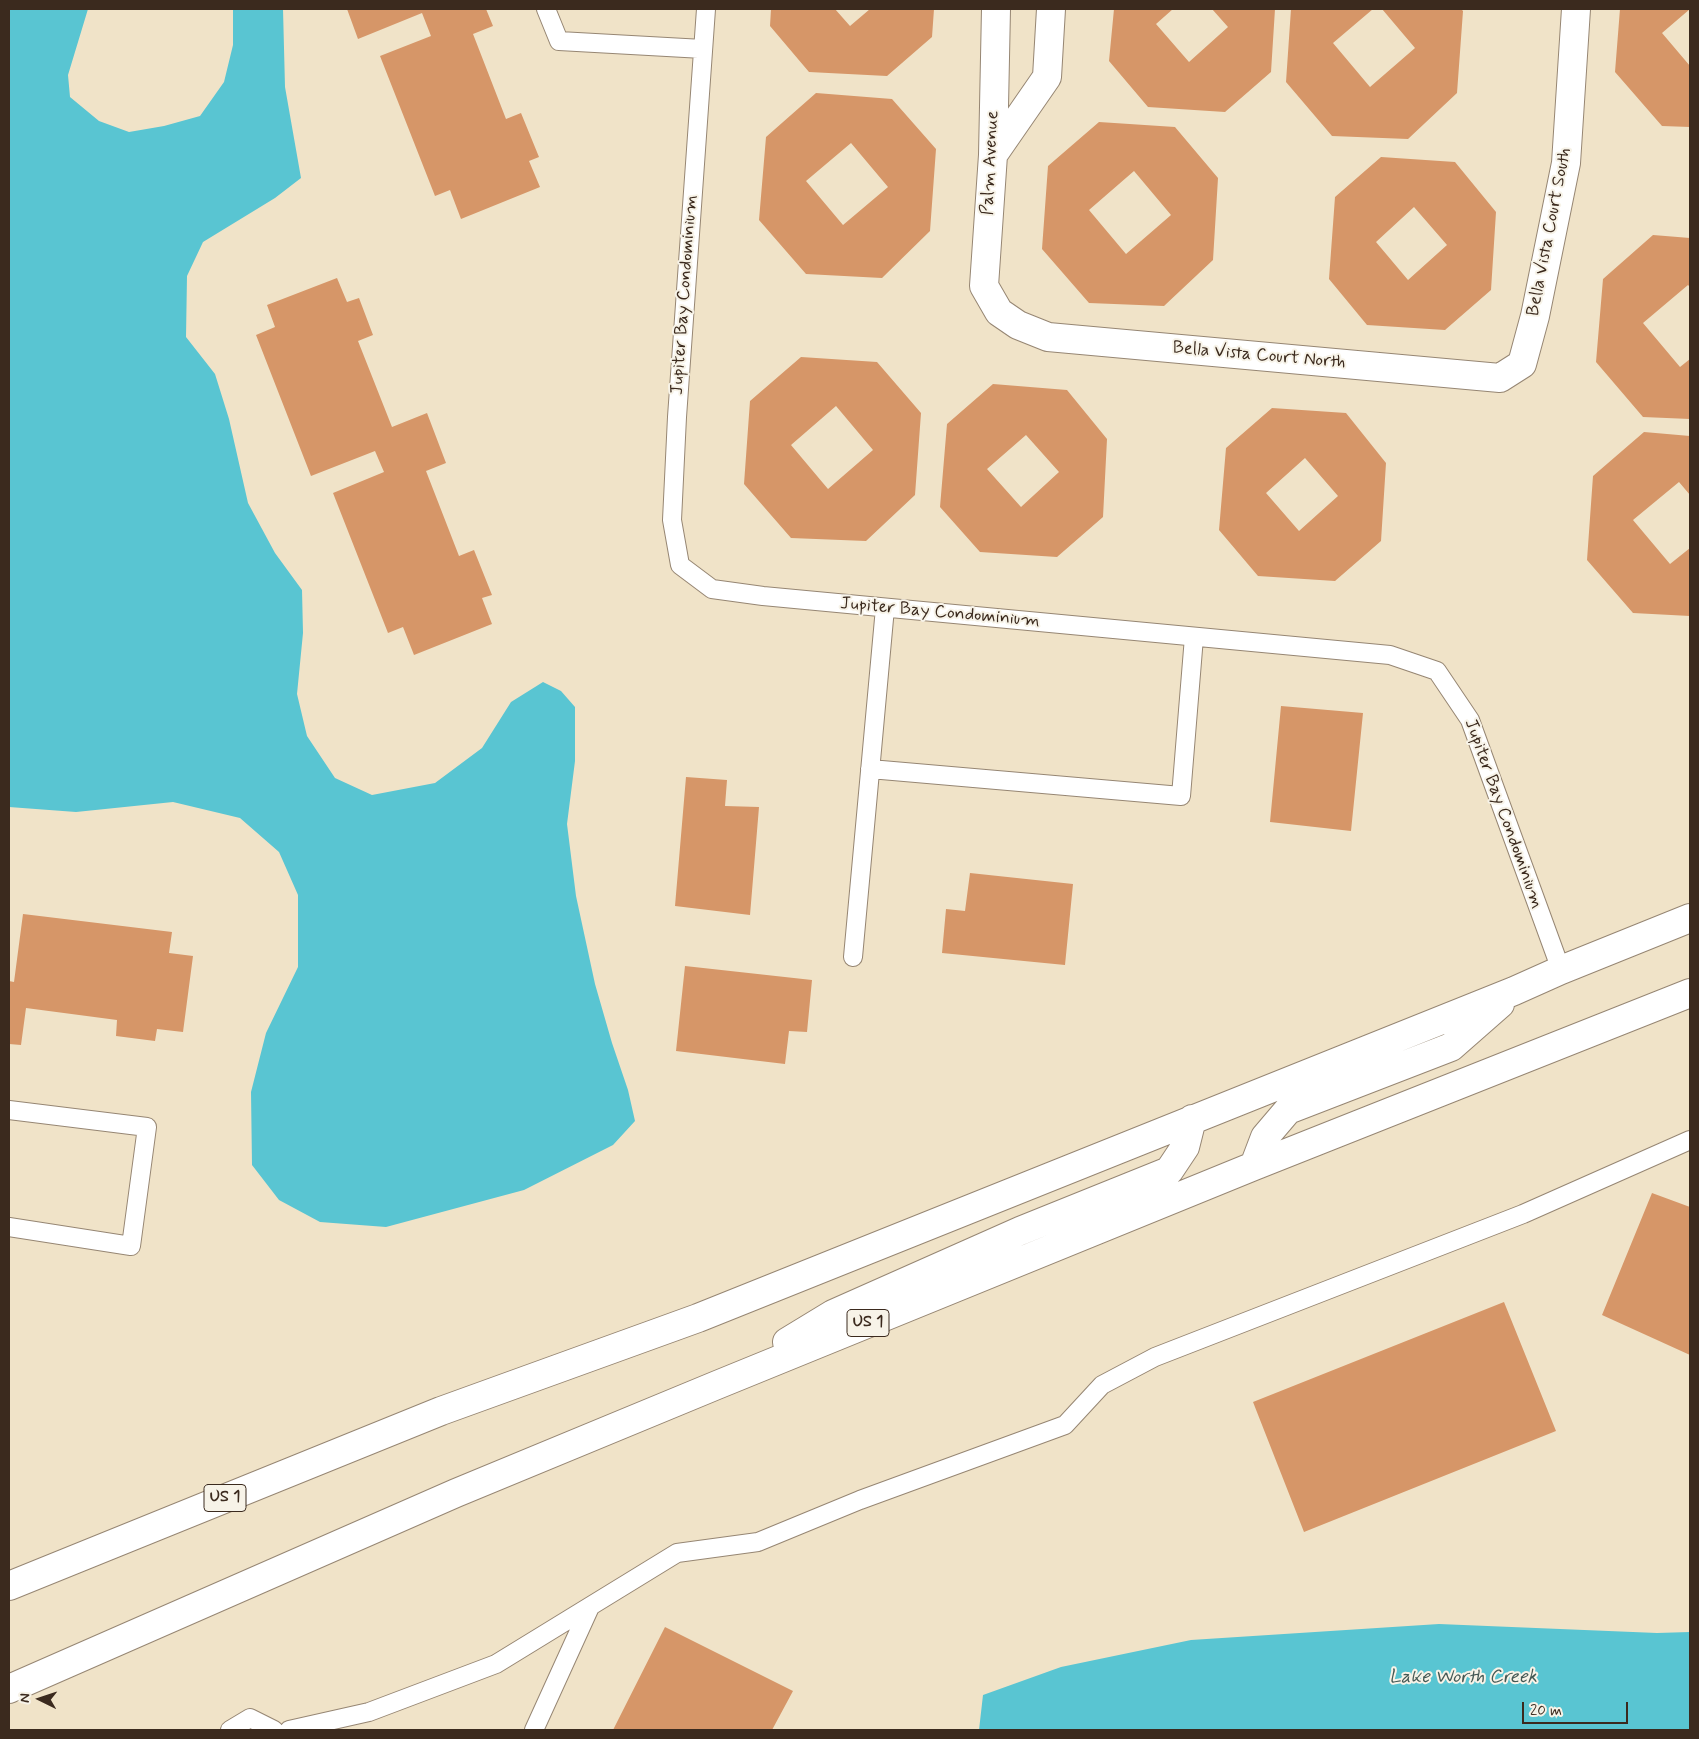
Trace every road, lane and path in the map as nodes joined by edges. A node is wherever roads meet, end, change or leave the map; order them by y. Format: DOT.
graph roads {
  1 [pos="546,9"];
  2 [pos="706,9"];
  3 [pos="996,9"];
  4 [pos="1051,9"];
  5 [pos="1576,9"];
  6 [pos="703,49"];
  7 [pos="993,155"];
  8 [pos="999,312"];
  9 [pos="1522,364"];
  10 [pos="885,608"];
  11 [pos="1194,637"];
  12 [pos="870,769"];
  13 [pos="1690,918"];
  14 [pos="853,957"];
  15 [pos="1561,970"];
  16 [pos="1514,991"];
  17 [pos="1690,992"];
  18 [pos="9,1110"];
  19 [pos="1192,1119"];
  20 [pos="1690,1140"];
  21 [pos="1254,1166"];
  22 [pos="9,1227"];
  23 [pos="717,1385"];
  24 [pos="9,1586"];
  25 [pos="590,1607"];
  26 [pos="9,1689"];
  27 [pos="230,1730"];
  28 [pos="274,1730"];
  29 [pos="289,1730"];
  30 [pos="534,1730"];
  1 -- 6 [label="lane"];
  2 -- 6 [label="lane, Jupiter Bay Condominium"];
  3 -- 7 [label="main road, Palm Avenue"];
  4 -- 7 [label="main road"];
  5 -- 9 [label="main road, Bella Vista Court South"];
  6 -- 10 [label="lane, Jupiter Bay Condominium"];
  7 -- 8 [label="main road, Palm Avenue"];
  8 -- 9 [label="main road, Bella Vista Court North"];
  10 -- 11 [label="lane, Jupiter Bay Condominium"];
  10 -- 12 [label="lane"];
  11 -- 12 [label="lane"];
  11 -- 15 [label="lane, Jupiter Bay Condominium"];
  12 -- 14 [label="lane"];
  13 -- 15 [label="main road, US 1"];
  15 -- 16 [label="main road, US 1"];
  16 -- 19 [label="main road, US 1"];
  16 -- 21 [label="main road"];
  17 -- 21 [label="main road, US 1"];
  18 -- 22 [label="lane"];
  19 -- 23 [label="main road"];
  19 -- 24 [label="main road, US 1"];
  20 -- 25 [label="lane"];
  21 -- 23 [label="main road, US 1"];
  23 -- 26 [label="main road, US 1"];
  25 -- 29 [label="lane"];
  25 -- 30 [label="lane"];
  27 -- 28 [label="lane"];
}
